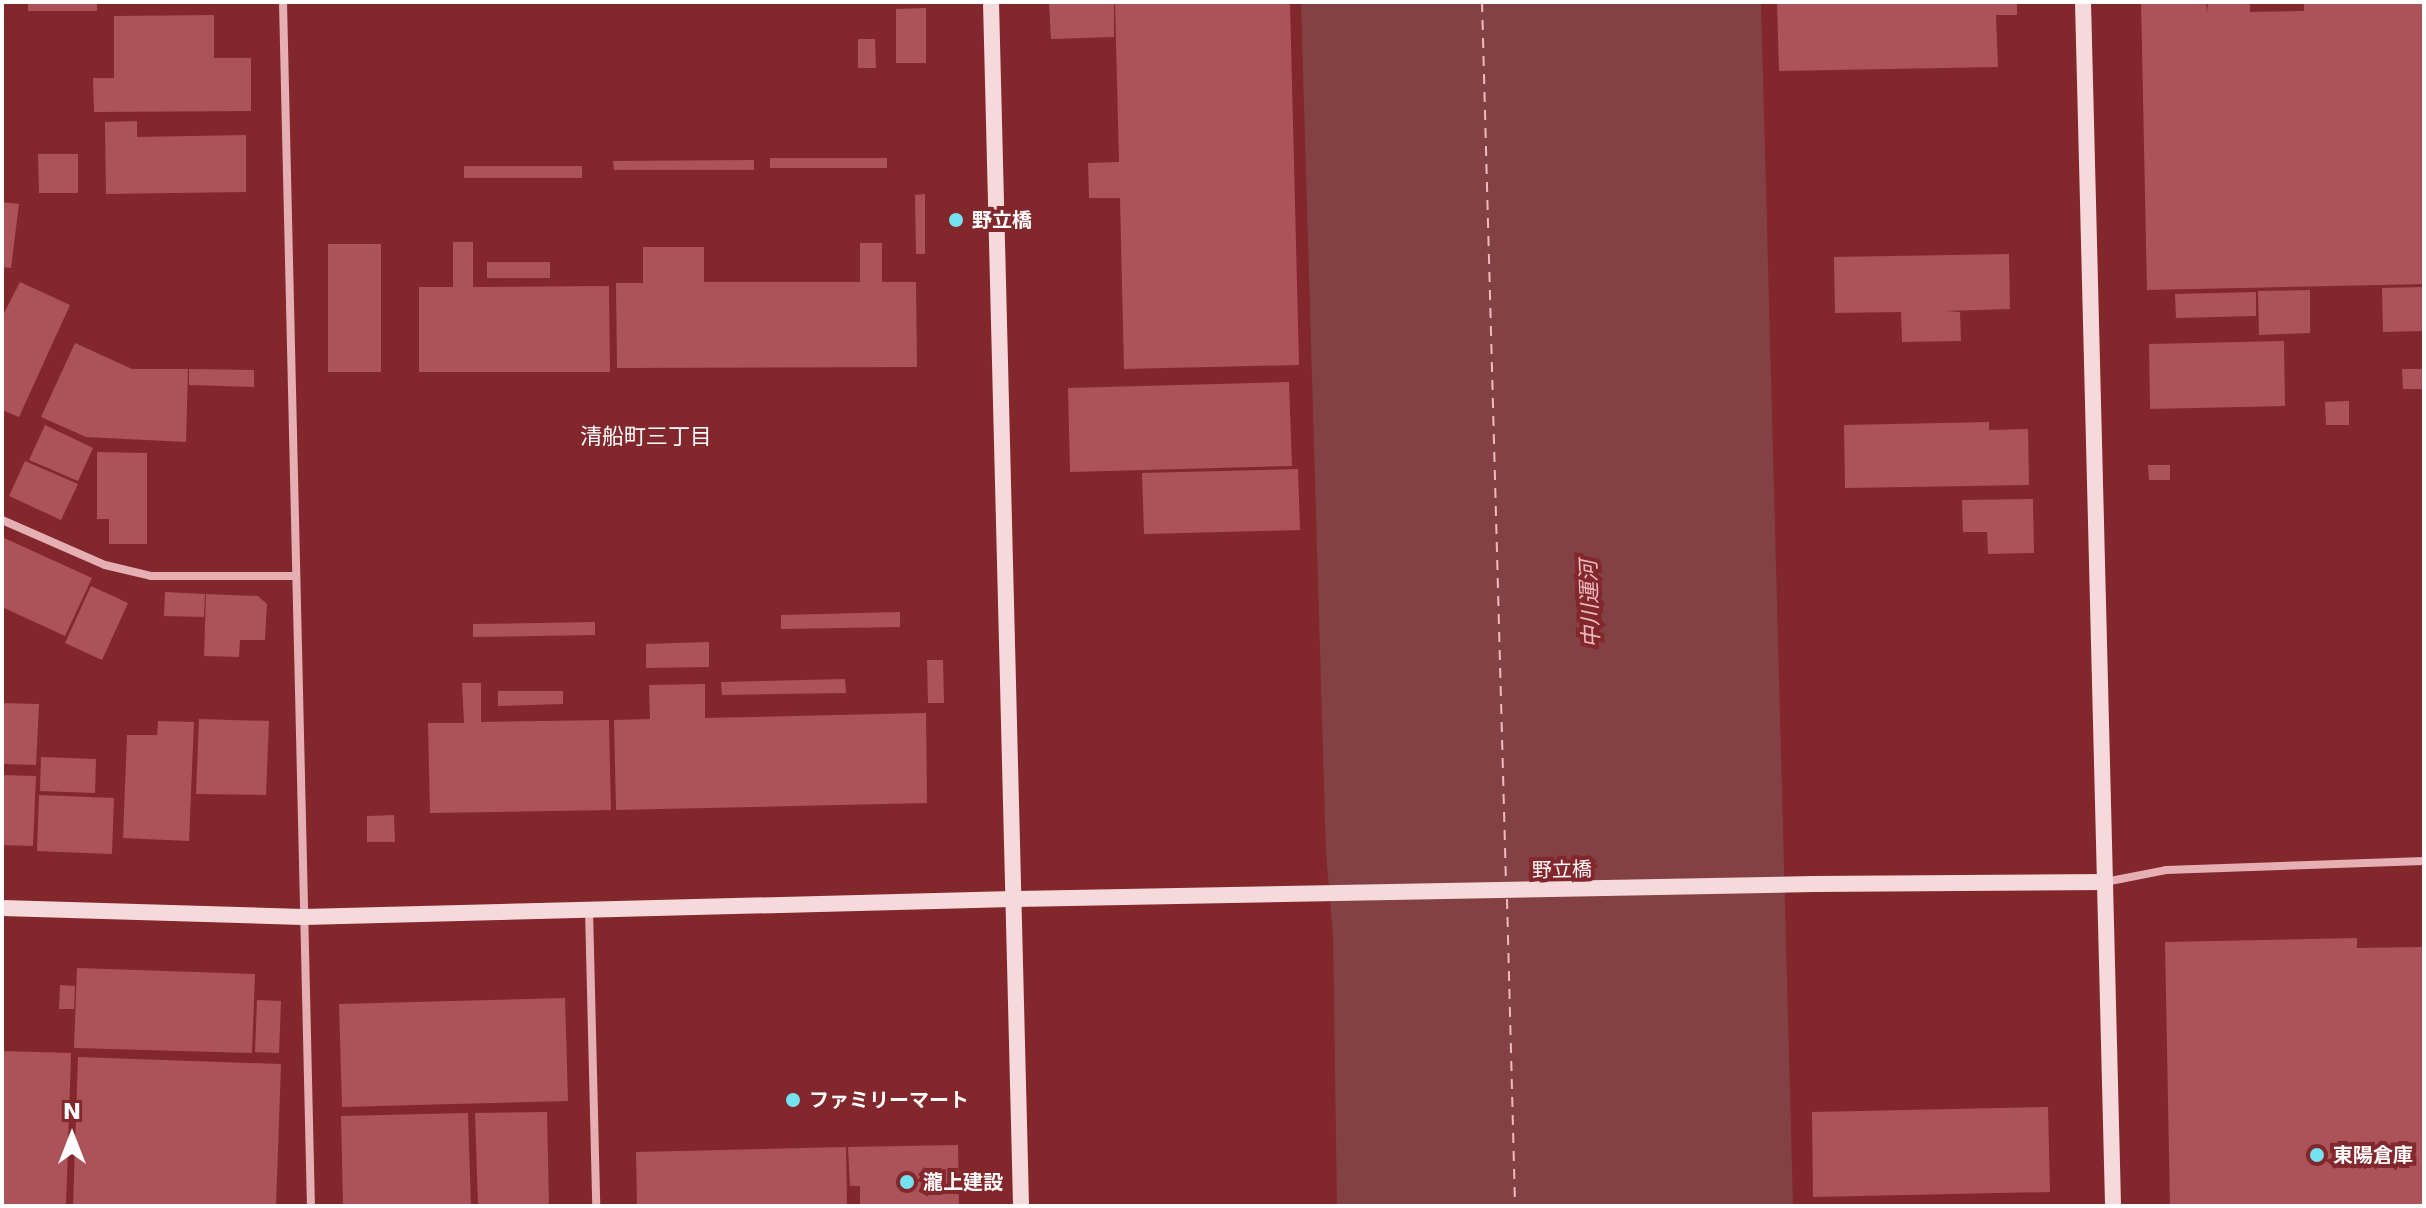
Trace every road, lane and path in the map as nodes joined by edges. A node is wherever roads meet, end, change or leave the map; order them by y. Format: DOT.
graph roads {
  1 [pos="283,2"];
  2 [pos="991,2"];
  3 [pos="2083,2"];
  4 [pos="2,520"];
  5 [pos="296,576"];
  6 [pos="2424,861"];
  7 [pos="2105,882"];
  8 [pos="1013,899"];
  9 [pos="2,908"];
  10 [pos="589,908"];
  11 [pos="303,917"];
  12 [pos="311,1206"];
  13 [pos="596,1206"];
  14 [pos="1021,1206"];
  15 [pos="2113,1206"];
  1 -- 5 [label="street"];
  2 -- 8 [label="street"];
  3 -- 7 [label="street"];
  4 -- 5 [label="street"];
  5 -- 11 [label="street"];
  6 -- 7 [label="street"];
  7 -- 8 [label="street, 野立橋"];
  7 -- 15 [label="street"];
  8 -- 10 [label="street, 野立橋"];
  8 -- 14 [label="street"];
  9 -- 11 [label="street, 野立橋"];
  10 -- 11 [label="street, 野立橋"];
  10 -- 13 [label="street"];
  11 -- 12 [label="street"];
}
